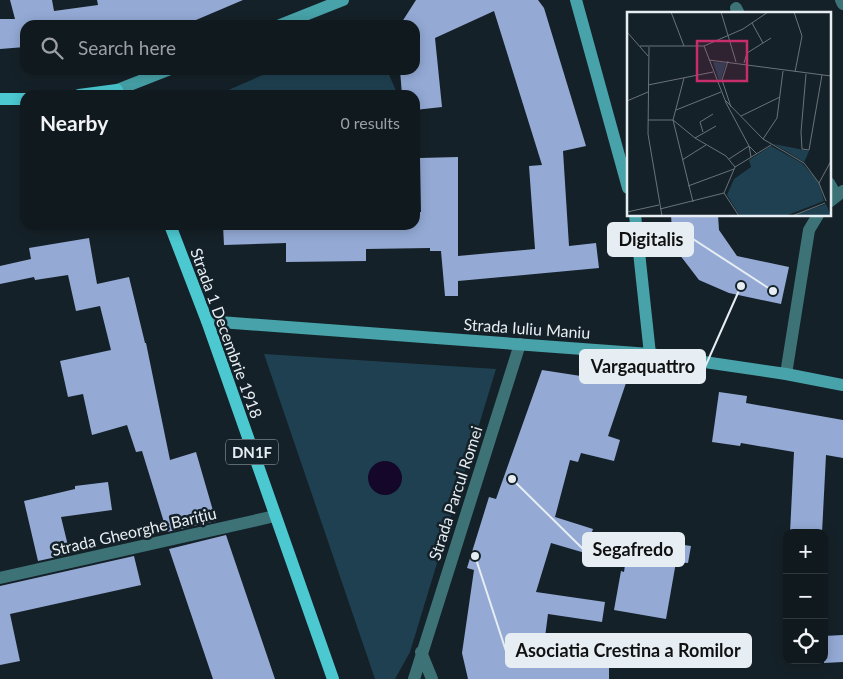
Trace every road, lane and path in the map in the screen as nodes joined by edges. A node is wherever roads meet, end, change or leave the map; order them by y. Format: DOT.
graph roads {
  1 [pos="343,0"];
  2 [pos="576,0"];
  3 [pos="841,0"];
  4 [pos="843,4"];
  5 [pos="293,20"];
  6 [pos="157,75"];
  7 [pos="125,90"];
  8 [pos="20,98"];
  9 [pos="0,99"];
  10 [pos="627,184"];
  11 [pos="830,185"];
  12 [pos="836,196"];
  13 [pos="635,216"];
  14 [pos="817,216"];
  15 [pos="172,230"];
  16 [pos="207,321"];
  17 [pos="520,344"];
  18 [pos="650,354"];
  19 [pos="786,374"];
  20 [pos="843,385"];
  21 [pos="275,516"];
  22 [pos="0,578"];
  23 [pos="421,652"];
  24 [pos="333,679"];
  25 [pos="414,679"];
  26 [pos="432,679"];
  1 -- 5 [label="street"];
  2 -- 10 [label="street"];
  3 -- 4 [label="street"];
  6 -- 7 [label="street"];
  8 -- 9 [label="main road"];
  11 -- 12 [label="street"];
  13 -- 18 [label="street"];
  14 -- 19 [label="street"];
  15 -- 16 [label="main road, Strada 1 Decembrie 1918 / DN1F"];
  16 -- 17 [label="street, Strada Iuliu Maniu"];
  16 -- 21 [label="main road, Strada 1 Decembrie 1918 / DN1F"];
  17 -- 18 [label="street, Strada Iuliu Maniu"];
  17 -- 23 [label="street, Strada Parcul Romei"];
  18 -- 19 [label="street, Strada Iuliu Maniu"];
  19 -- 20 [label="street, Strada Iuliu Maniu"];
  21 -- 22 [label="street, Strada Gheorghe Barițiu"];
  21 -- 24 [label="main road, Strada 1 Decembrie 1918 / DN1F"];
  23 -- 25 [label="street, Strada Parcul Romei"];
  23 -- 26 [label="street"];
}
